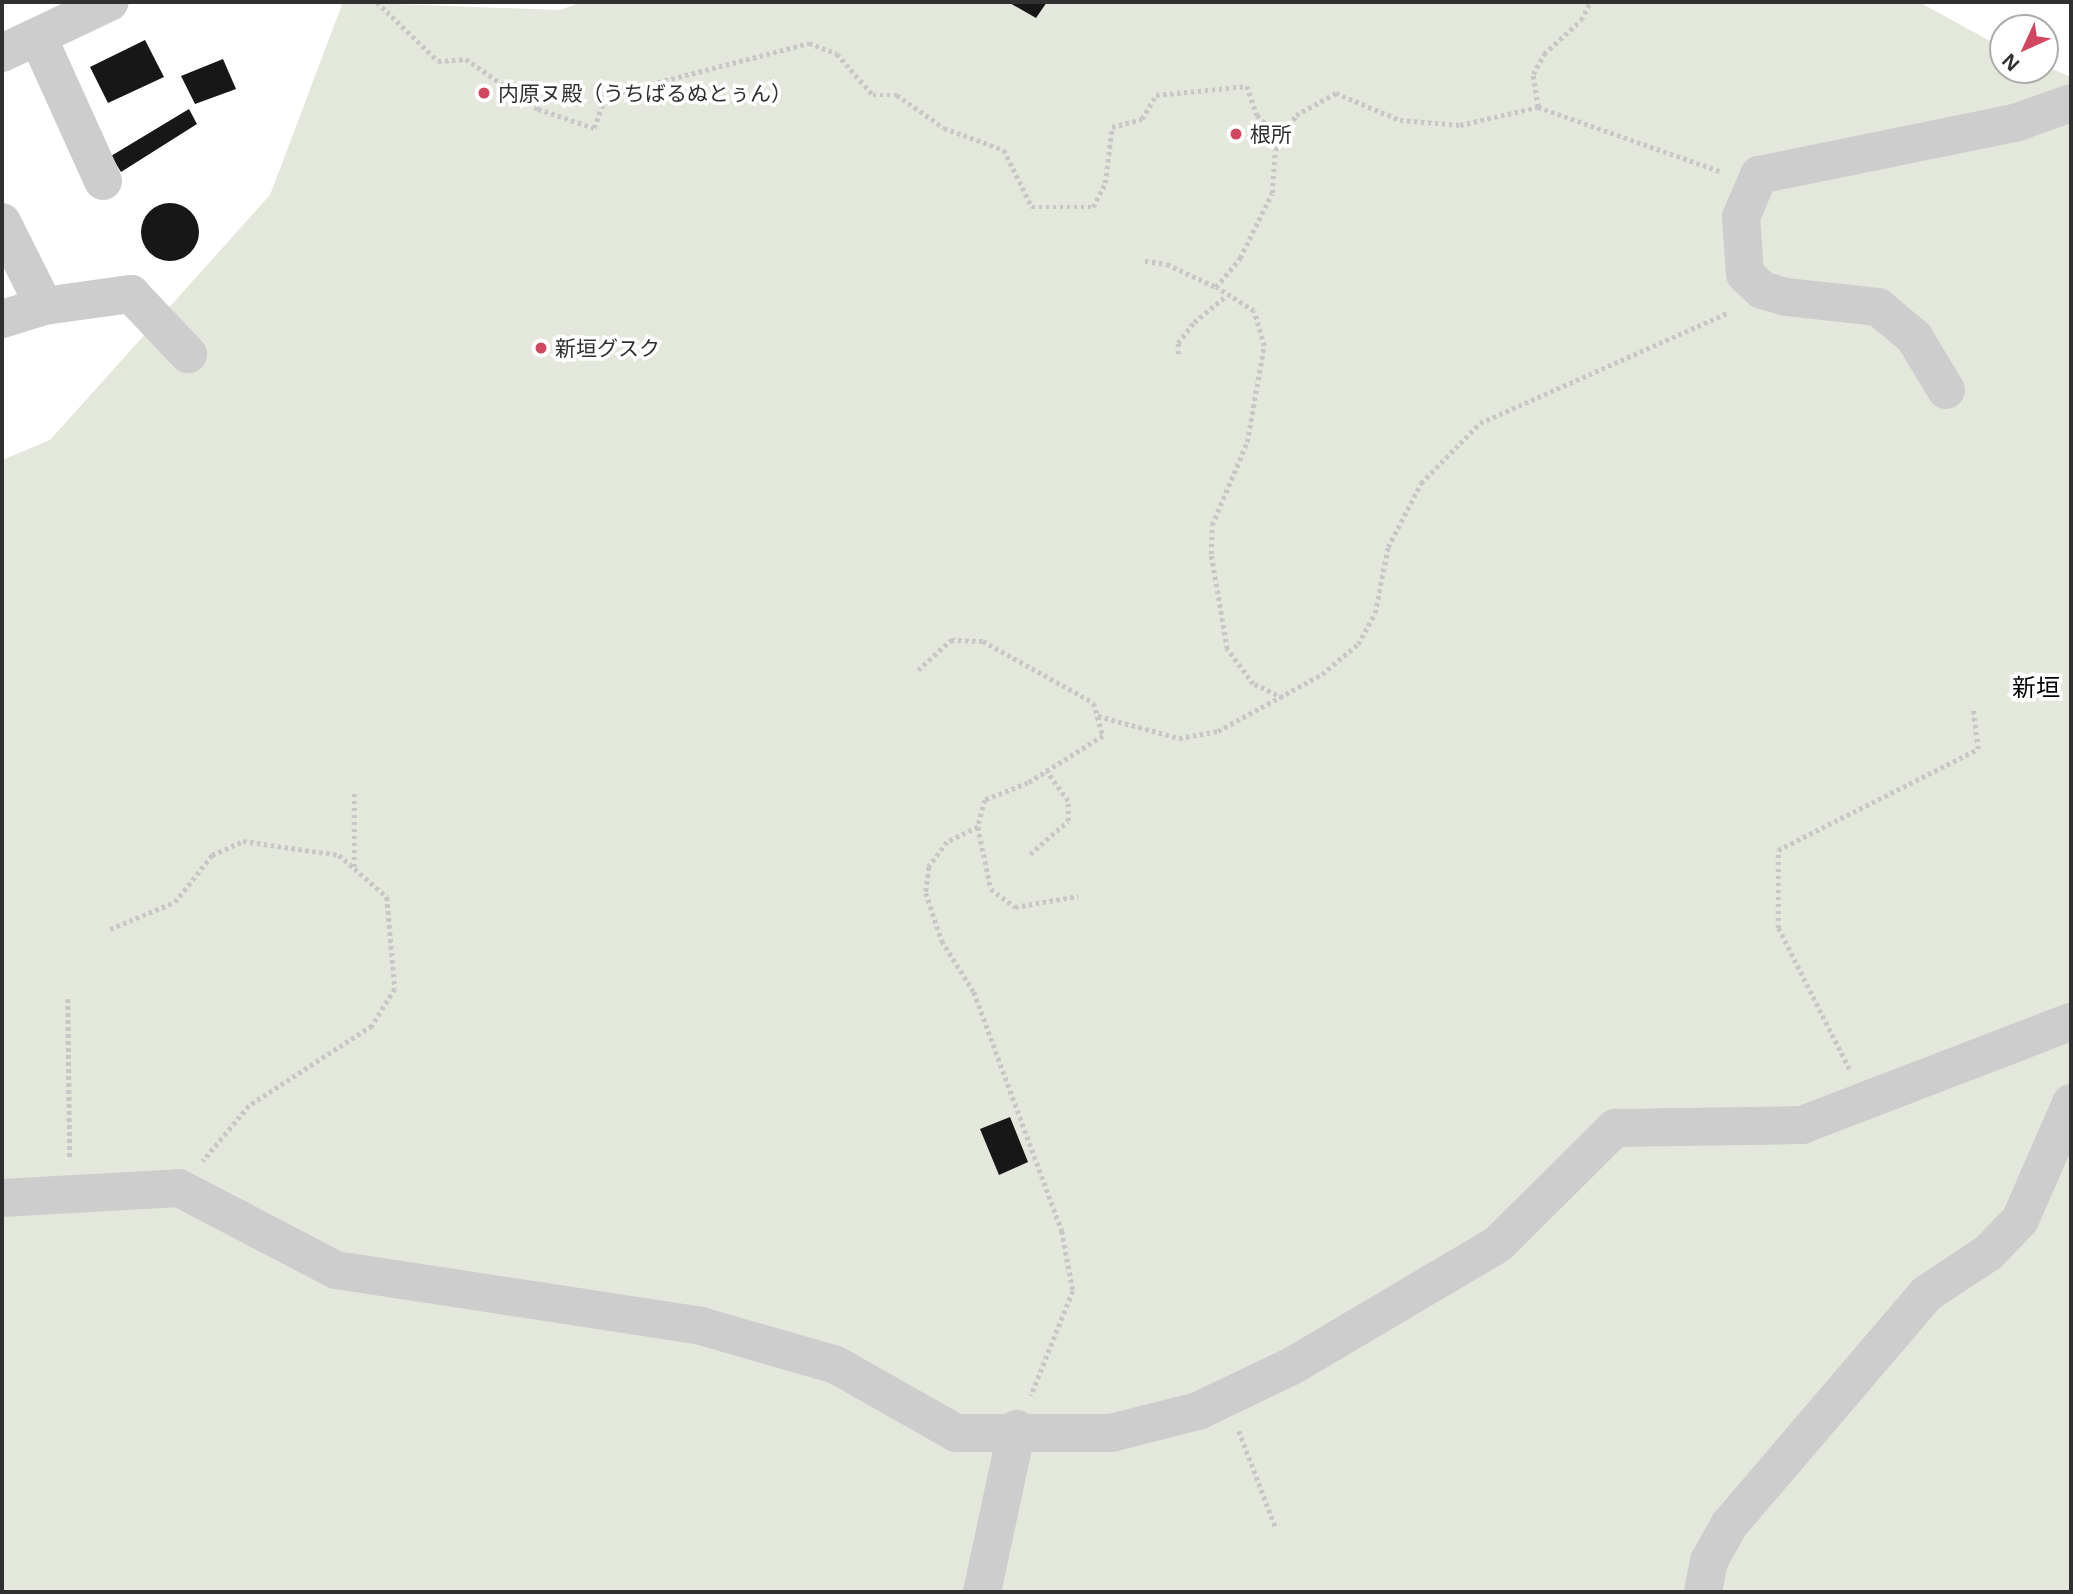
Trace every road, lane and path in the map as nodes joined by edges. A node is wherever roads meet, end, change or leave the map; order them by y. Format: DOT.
graph roads {
  1 [pos="110,2"];
  2 [pos="377,2"];
  3 [pos="1590,2"];
  4 [pos="38,37"];
  5 [pos="2,53"];
  6 [pos="2071,103"];
  7 [pos="1538,107"];
  8 [pos="1282,139"];
  9 [pos="103,181"];
  10 [pos="1744,209"];
  11 [pos="2,222"];
  12 [pos="1145,261"];
  13 [pos="1745,274"];
  14 [pos="1216,287"];
  15 [pos="1226,296"];
  16 [pos="44,306"];
  17 [pos="2,319"];
  18 [pos="188,354"];
  19 [pos="1178,354"];
  20 [pos="1946,390"];
  21 [pos="918,670"];
  22 [pos="1283,698"];
  23 [pos="1973,708"];
  24 [pos="1097,716"];
  25 [pos="1046,771"];
  26 [pos="354,790"];
  27 [pos="978,827"];
  28 [pos="1030,854"];
  29 [pos="354,868"];
  30 [pos="1078,896"];
  31 [pos="110,929"];
  32 [pos="68,999"];
  33 [pos="2071,1022"];
  34 [pos="1864,1101"];
  35 [pos="2071,1103"];
  36 [pos="179,1188"];
  37 [pos="71,1197"];
  38 [pos="2,1198"];
  39 [pos="1226,1397"];
  40 [pos="1017,1429"];
  41 [pos="1275,1526"];
  42 [pos="982,1592"];
  43 [pos="1703,1592"];
  1 -- 4 [label="street"];
  2 -- 8 [label="path"];
  3 -- 7 [label="path"];
  4 -- 5 [label="street"];
  4 -- 9 [label="street"];
  6 -- 10 [label="street"];
  7 -- 8 [label="path"];
  7 -- 10 [label="path"];
  8 -- 14 [label="path"];
  10 -- 13 [label="street"];
  11 -- 16 [label="street"];
  12 -- 14 [label="path"];
  13 -- 20 [label="street"];
  13 -- 22 [label="path"];
  14 -- 15 [label="path"];
  15 -- 19 [label="path"];
  15 -- 22 [label="path"];
  16 -- 17 [label="street"];
  16 -- 18 [label="street"];
  21 -- 24 [label="path"];
  22 -- 24 [label="path"];
  23 -- 34 [label="path"];
  24 -- 25 [label="path"];
  25 -- 27 [label="path"];
  25 -- 28 [label="path"];
  26 -- 29 [label="path"];
  27 -- 30 [label="path"];
  27 -- 40 [label="path"];
  29 -- 31 [label="path"];
  29 -- 36 [label="path"];
  32 -- 37 [label="path"];
  33 -- 34 [label="street"];
  34 -- 39 [label="street"];
  35 -- 43 [label="street"];
  36 -- 37 [label="street"];
  36 -- 40 [label="street"];
  37 -- 38 [label="street"];
  39 -- 40 [label="street"];
  39 -- 41 [label="path"];
  40 -- 42 [label="street"];
}
